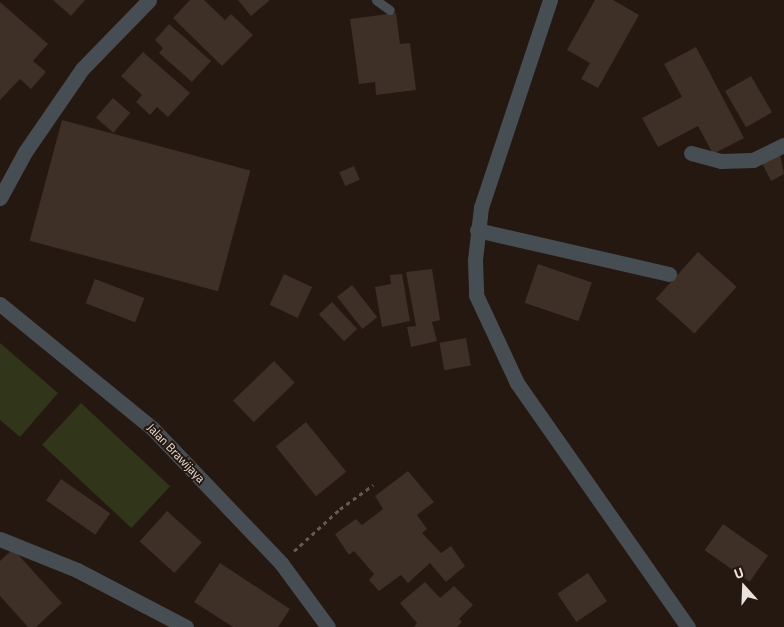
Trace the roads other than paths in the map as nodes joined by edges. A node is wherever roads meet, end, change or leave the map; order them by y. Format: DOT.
graph roads {
  1 [pos="149,0"];
  2 [pos="376,0"];
  3 [pos="550,0"];
  4 [pos="390,10"];
  5 [pos="784,145"];
  6 [pos="691,153"];
  7 [pos="0,198"];
  8 [pos="477,230"];
  9 [pos="669,274"];
  10 [pos="0,304"];
  11 [pos="0,539"];
  12 [pos="186,627"];
  13 [pos="328,627"];
  14 [pos="688,627"];
  1 -- 7 [label="street"];
  2 -- 4 [label="lane"];
  3 -- 8 [label="street"];
  5 -- 6 [label="street"];
  8 -- 9 [label="street"];
  8 -- 14 [label="street"];
  10 -- 13 [label="street, Jalan Brawijaya"];
  11 -- 12 [label="street"];
}
